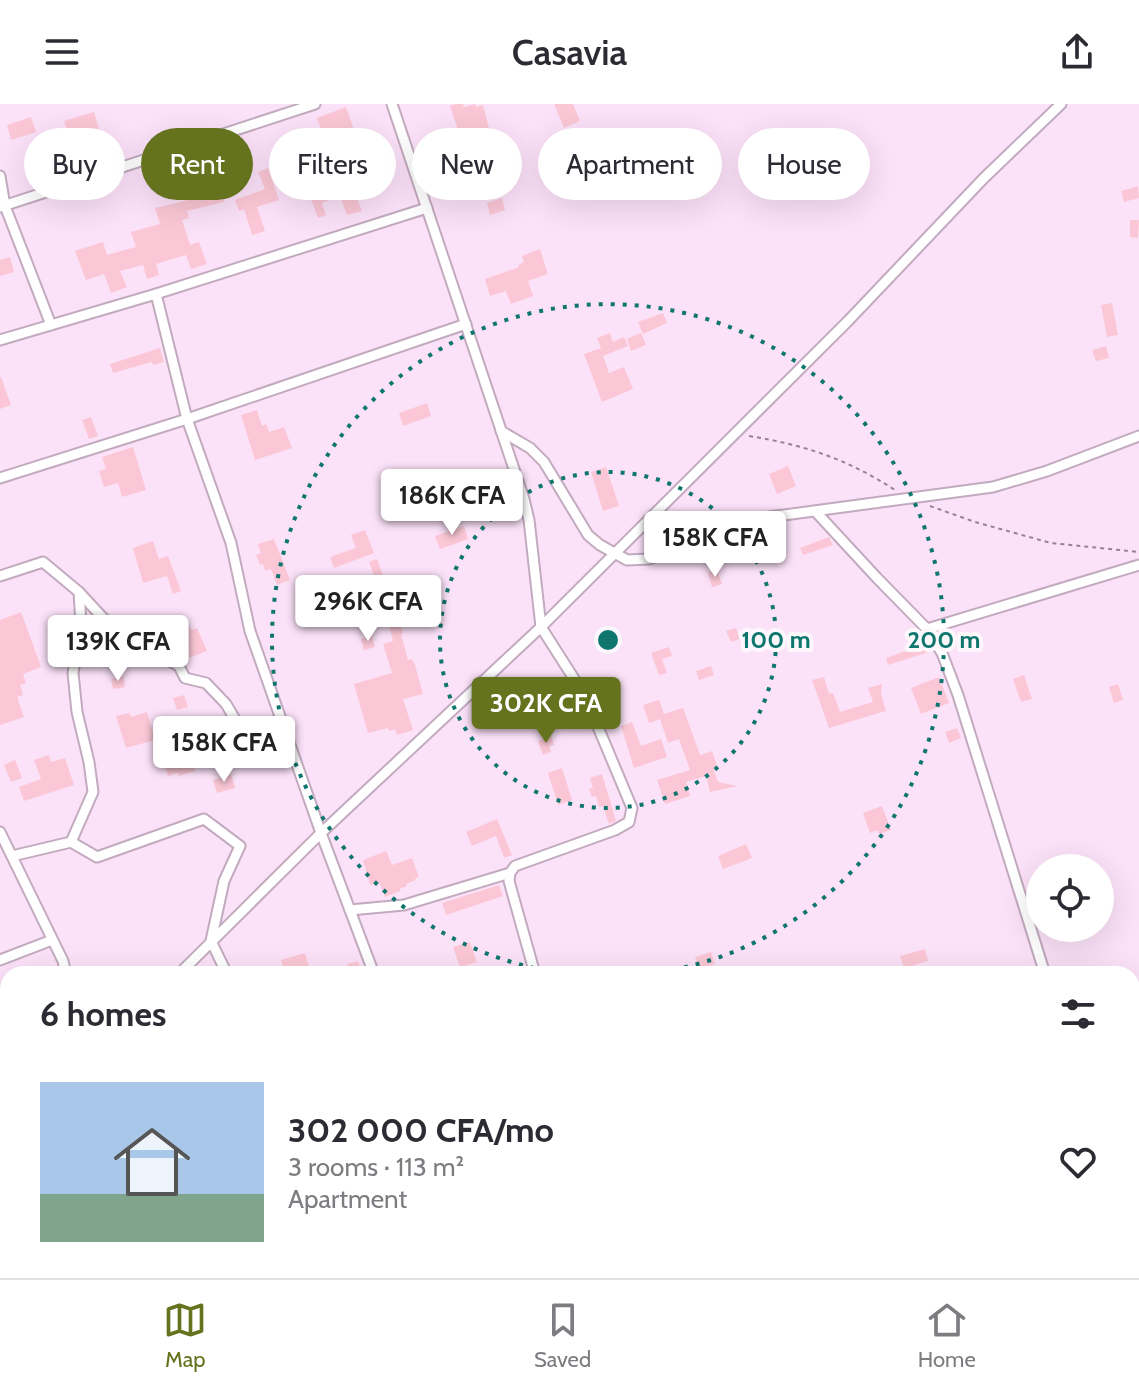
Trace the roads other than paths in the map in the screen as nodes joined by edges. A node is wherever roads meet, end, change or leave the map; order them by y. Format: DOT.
graph roads {
  1 [pos="315,104"];
  2 [pos="392,104"];
  3 [pos="1061,104"];
  4 [pos="0,176"];
  5 [pos="3,207"];
  6 [pos="427,208"];
  7 [pos="156,294"];
  8 [pos="466,324"];
  9 [pos="51,325"];
  10 [pos="0,340"];
  11 [pos="187,419"];
  12 [pos="501,431"];
  13 [pos="1139,436"];
  14 [pos="0,478"];
  15 [pos="816,512"];
  16 [pos="614,554"];
  17 [pos="1139,565"];
  18 [pos="0,576"];
  19 [pos="79,592"];
  20 [pos="541,627"];
  21 [pos="927,629"];
  22 [pos="282,723"];
  23 [pos="0,832"];
  24 [pos="321,833"];
  25 [pos="71,842"];
  26 [pos="12,856"];
  27 [pos="510,873"];
  28 [pos="350,910"];
  29 [pos="52,940"];
  30 [pos="211,941"];
  31 [pos="0,960"];
  32 [pos="64,966"];
  33 [pos="187,966"];
  34 [pos="223,966"];
  35 [pos="371,966"];
  36 [pos="533,966"];
  37 [pos="1043,966"];
  1 -- 5 [label="street"];
  2 -- 6 [label="street"];
  3 -- 16 [label="street"];
  4 -- 5 [label="street"];
  5 -- 9 [label="street"];
  6 -- 7 [label="street"];
  6 -- 8 [label="street"];
  7 -- 9 [label="street"];
  7 -- 11 [label="street"];
  8 -- 11 [label="street"];
  8 -- 12 [label="street"];
  9 -- 10 [label="street"];
  11 -- 14 [label="street"];
  11 -- 22 [label="street"];
  12 -- 16 [label="street"];
  12 -- 20 [label="street"];
  13 -- 15 [label="street"];
  15 -- 16 [label="street"];
  15 -- 21 [label="street"];
  16 -- 20 [label="street"];
  17 -- 21 [label="street"];
  18 -- 19 [label="street"];
  19 -- 22 [label="street"];
  19 -- 25 [label="street"];
  20 -- 24 [label="street"];
  20 -- 27 [label="street"];
  21 -- 37 [label="street"];
  22 -- 24 [label="street"];
  23 -- 26 [label="street"];
  24 -- 28 [label="street"];
  24 -- 30 [label="street"];
  25 -- 26 [label="street"];
  25 -- 30 [label="street"];
  26 -- 29 [label="street"];
  27 -- 28 [label="street"];
  27 -- 36 [label="street"];
  28 -- 35 [label="street"];
  29 -- 31 [label="street"];
  29 -- 32 [label="street"];
  30 -- 33 [label="street"];
  30 -- 34 [label="street"];
}
